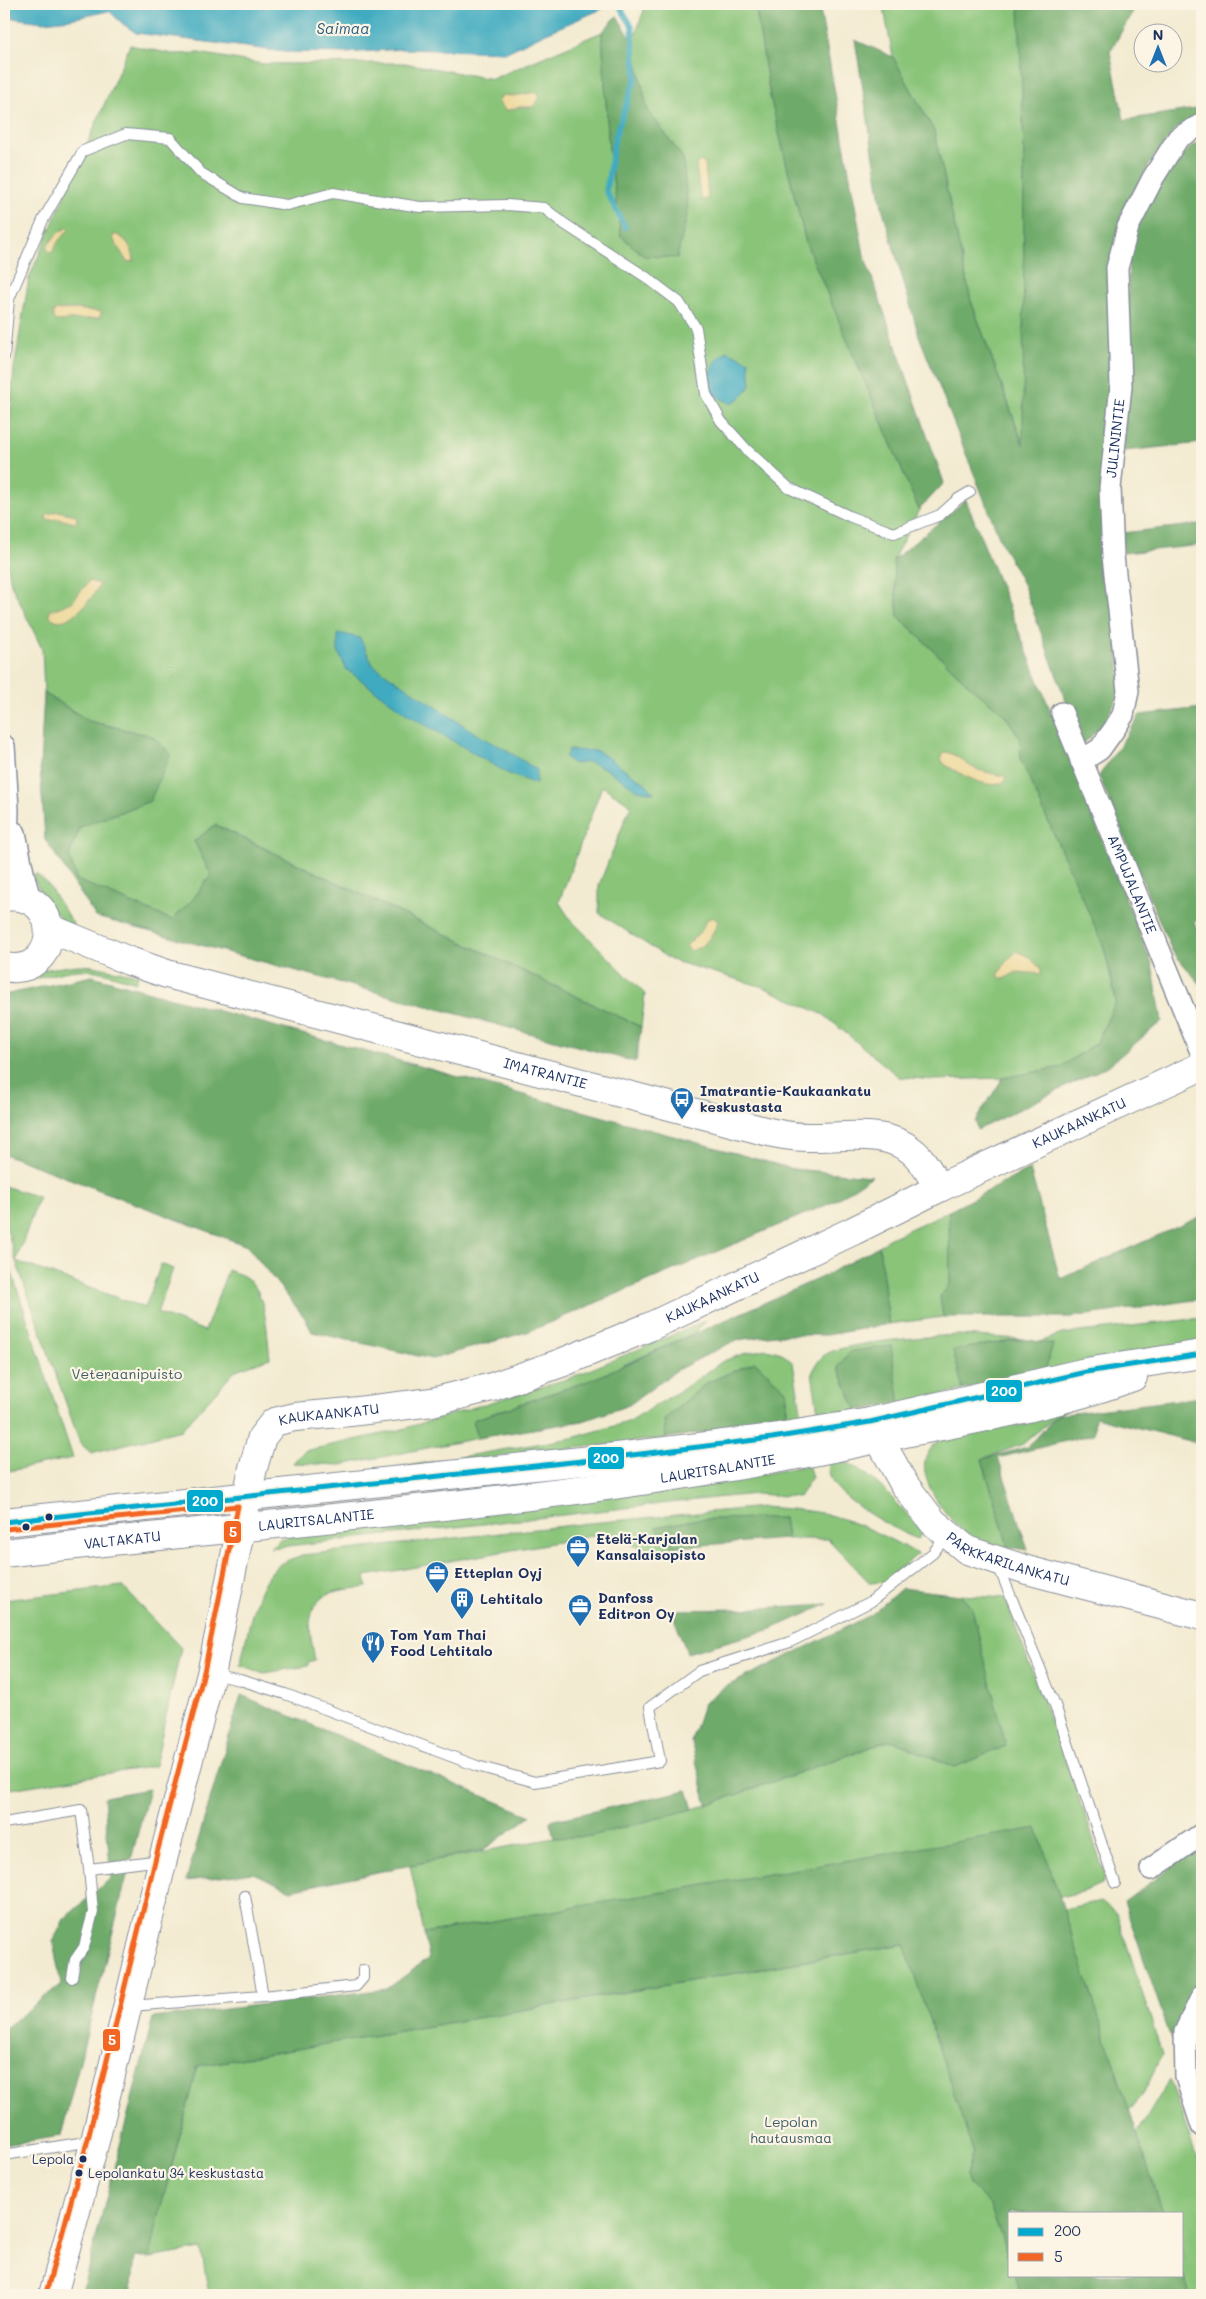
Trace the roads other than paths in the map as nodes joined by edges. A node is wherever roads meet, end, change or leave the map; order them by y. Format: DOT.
graph roads {
  1 [pos="1202,124"];
  2 [pos="4,357"];
  3 [pos="970,492"];
  4 [pos="1062,713"];
  5 [pos="4,746"];
  6 [pos="1081,761"];
  7 [pos="8,809"];
  8 [pos="4,893"];
  9 [pos="4,897"];
  10 [pos="31,901"];
  11 [pos="49,928"];
  12 [pos="40,957"];
  13 [pos="134,963"];
  14 [pos="4,967"];
  15 [pos="1202,1054"];
  16 [pos="1202,1066"];
  17 [pos="939,1188"];
  18 [pos="1193,1356"];
  19 [pos="874,1430"];
  20 [pos="247,1497"];
  21 [pos="4,1522"];
  22 [pos="241,1527"];
  23 [pos="948,1534"];
  24 [pos="4,1553"];
  25 [pos="997,1562"];
  26 [pos="1202,1616"];
  27 [pos="211,1674"];
  28 [pos="4,1823"];
  29 [pos="1202,1834"];
  30 [pos="163,1859"];
  31 [pos="89,1869"];
  32 [pos="1151,1869"];
  33 [pos="1115,1883"];
  34 [pos="245,1896"];
  35 [pos="362,1970"];
  36 [pos="72,1978"];
  37 [pos="263,1996"];
  38 [pos="1202,1996"];
  39 [pos="127,2006"];
  40 [pos="1202,2126"];
  41 [pos="95,2141"];
  42 [pos="4,2155"];
  43 [pos="53,2295"];
  1 -- 6 [label="street, JULININTIE"];
  2 -- 3 [label="lane"];
  4 -- 6 [label="street, AMPUJALANTIE"];
  5 -- 7 [label="street"];
  6 -- 15 [label="street, AMPUJALANTIE"];
  7 -- 8 [label="street"];
  7 -- 10 [label="street"];
  9 -- 10 [label="main road"];
  10 -- 11 [label="main road"];
  11 -- 12 [label="main road"];
  11 -- 13 [label="main road, IMATRANTIE"];
  12 -- 13 [label="main road, IMATRANTIE"];
  12 -- 14 [label="main road"];
  13 -- 17 [label="main road, IMATRANTIE"];
  16 -- 17 [label="main road, KAUKAANKATU"];
  17 -- 20 [label="main road, KAUKAANKATU"];
  18 -- 19 [label="main road, LAURITSALANTIE"];
  19 -- 20 [label="main road, LAURITSALANTIE"];
  19 -- 22 [label="main road, LAURITSALANTIE"];
  19 -- 23 [label="main road, PARKKARILANKATU"];
  20 -- 21 [label="main road"];
  20 -- 22 [label="main road, KAUKAANKATU"];
  22 -- 24 [label="main road, VALTAKATU"];
  22 -- 27 [label="main road, KAUKAANKATU"];
  23 -- 25 [label="main road, PARKKARILANKATU"];
  23 -- 27 [label="lane"];
  25 -- 26 [label="main road, PARKKARILANKATU"];
  25 -- 33 [label="lane"];
  27 -- 30 [label="main road, KAUKAANKATU"];
  28 -- 31 [label="lane"];
  29 -- 32 [label="street"];
  30 -- 31 [label="lane"];
  30 -- 39 [label="main road, KAUKAANKATU"];
  31 -- 36 [label="lane"];
  34 -- 37 [label="lane"];
  35 -- 37 [label="lane"];
  37 -- 39 [label="lane"];
  38 -- 40 [label="street"];
  39 -- 41 [label="main road, KAUKAANKATU"];
  41 -- 42 [label="lane"];
  41 -- 43 [label="main road, KAUKAANKATU"];
}
